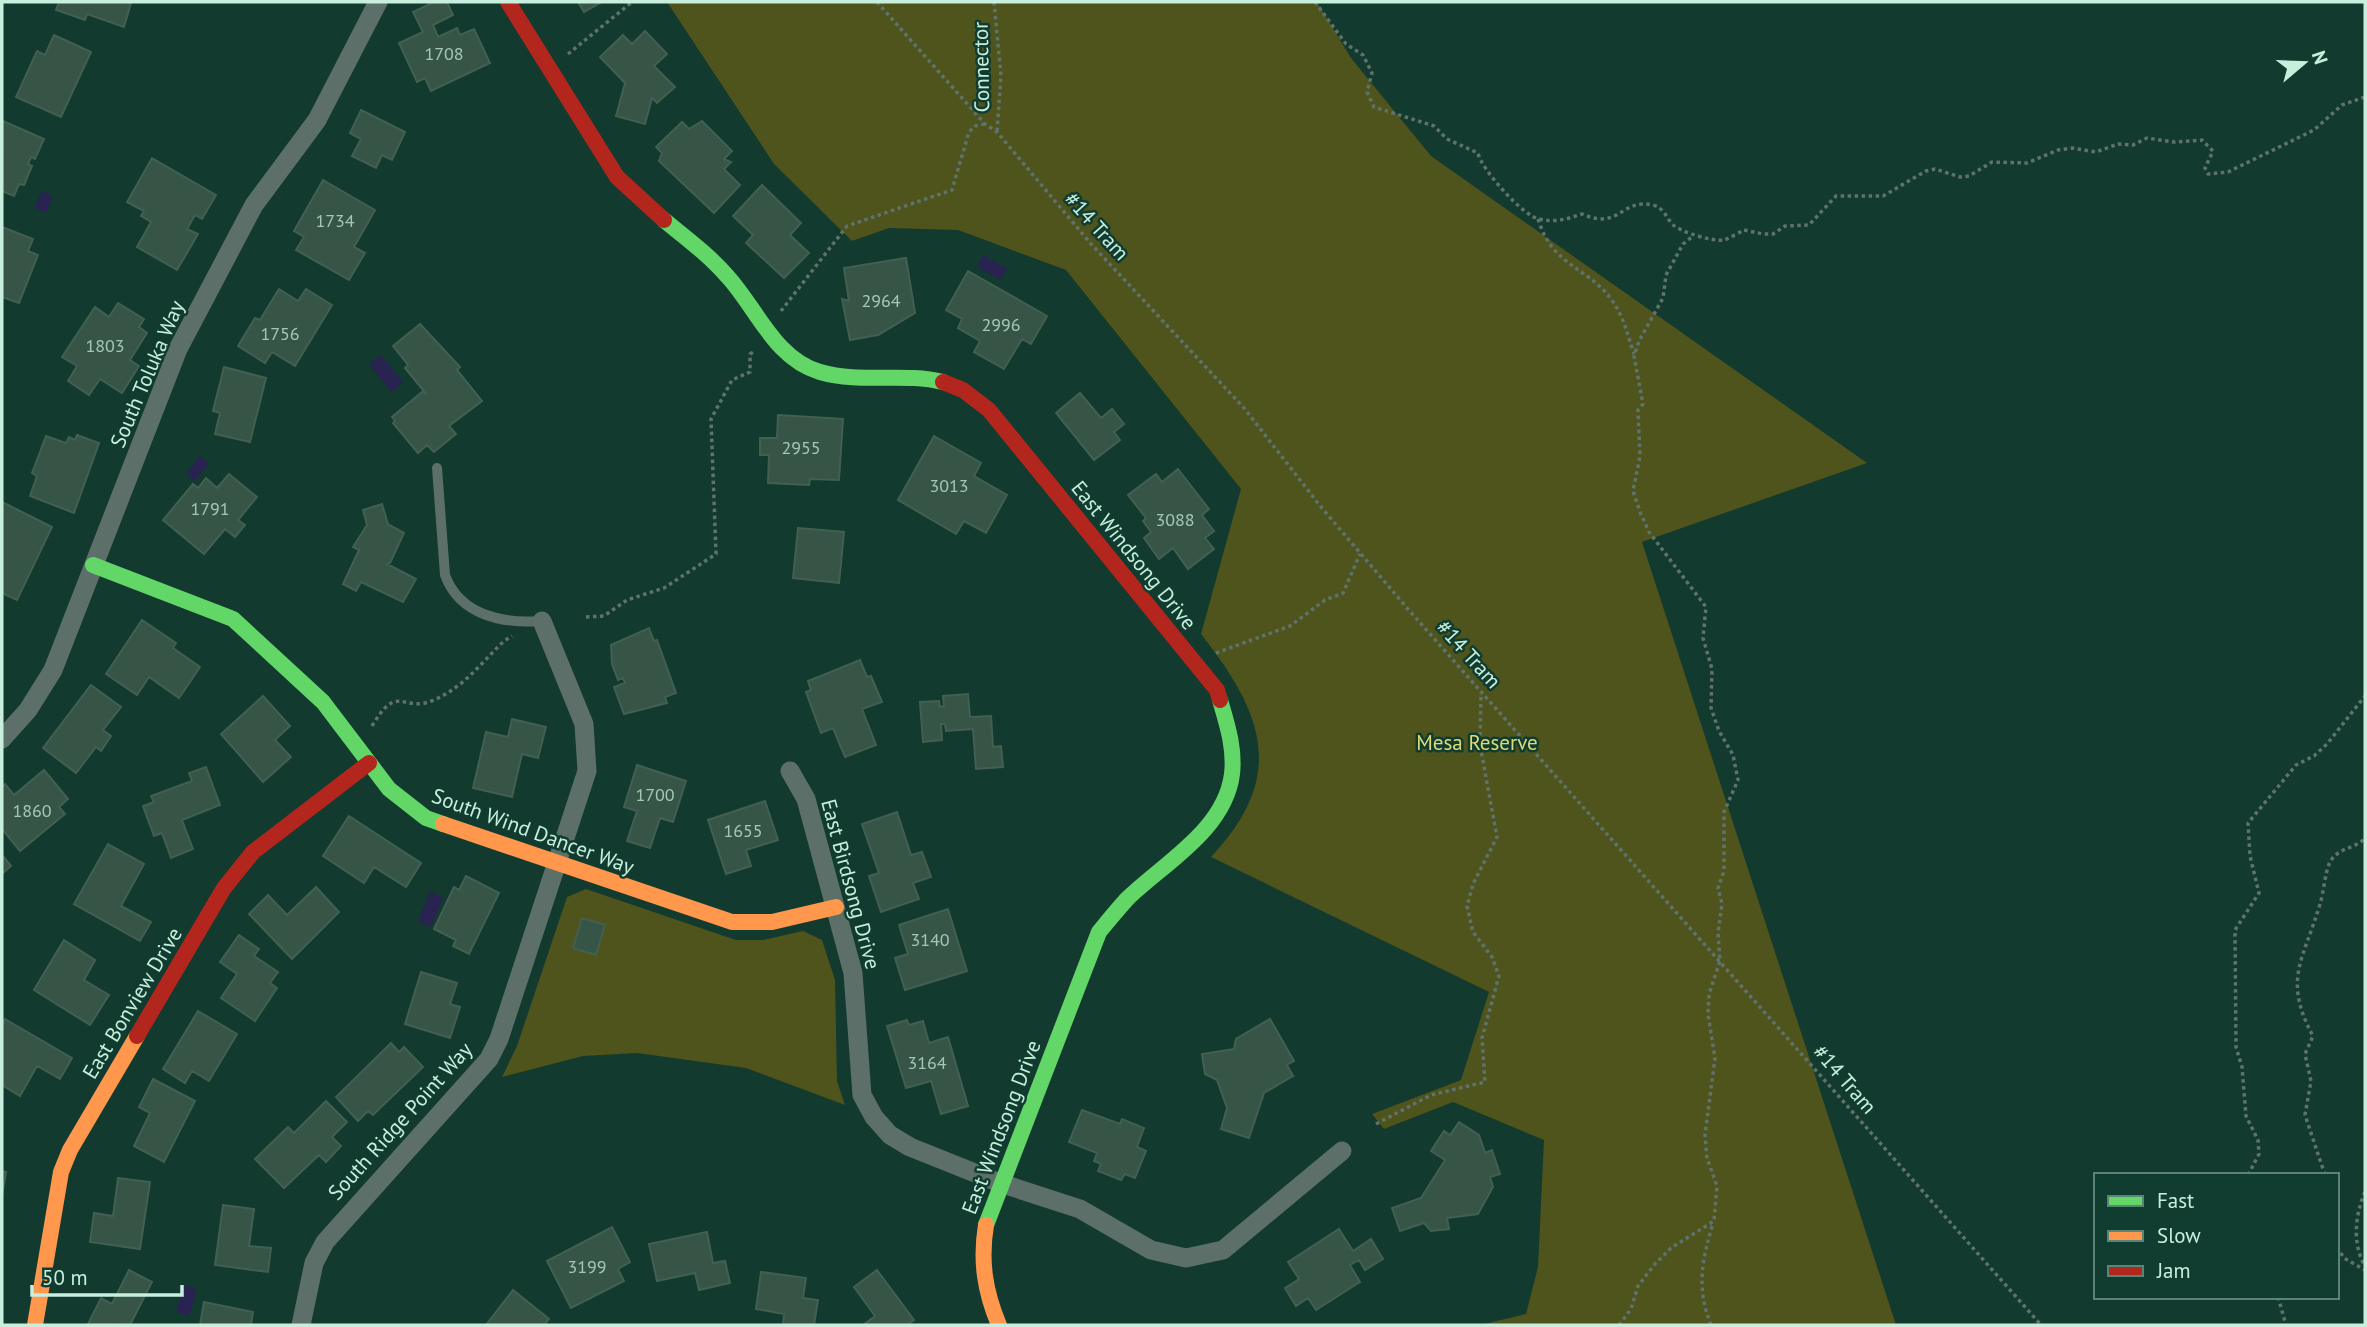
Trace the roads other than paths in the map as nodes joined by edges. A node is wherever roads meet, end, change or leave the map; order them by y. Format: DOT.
graph roads {
  1 [pos="378,2"];
  2 [pos="508,2"];
  3 [pos="437,468"];
  4 [pos="93,565"];
  5 [pos="542,621"];
  6 [pos="2,739"];
  7 [pos="369,763"];
  8 [pos="790,771"];
  9 [pos="558,864"];
  10 [pos="836,907"];
  11 [pos="1342,1151"];
  12 [pos="1000,1183"];
  13 [pos="35,1325"];
  14 [pos="301,1325"];
  15 [pos="999,1325"];
  1 -- 4 [label="street, South Toluka Way"];
  2 -- 12 [label="street, East Windsong Drive"];
  3 -- 5 [label="lane"];
  4 -- 6 [label="street, South Toluka Way"];
  4 -- 7 [label="street, South Wind Dancer Way"];
  5 -- 9 [label="street, South Ridge Point Way"];
  7 -- 9 [label="street, South Wind Dancer Way"];
  7 -- 13 [label="street, East Bonview Drive"];
  8 -- 10 [label="street, East Birdsong Drive"];
  9 -- 10 [label="street, South Wind Dancer Way"];
  9 -- 14 [label="street, South Ridge Point Way"];
  10 -- 12 [label="street, East Birdsong Drive"];
  11 -- 12 [label="street, East Birdsong Drive"];
  12 -- 15 [label="street, East Windsong Drive"];
}
